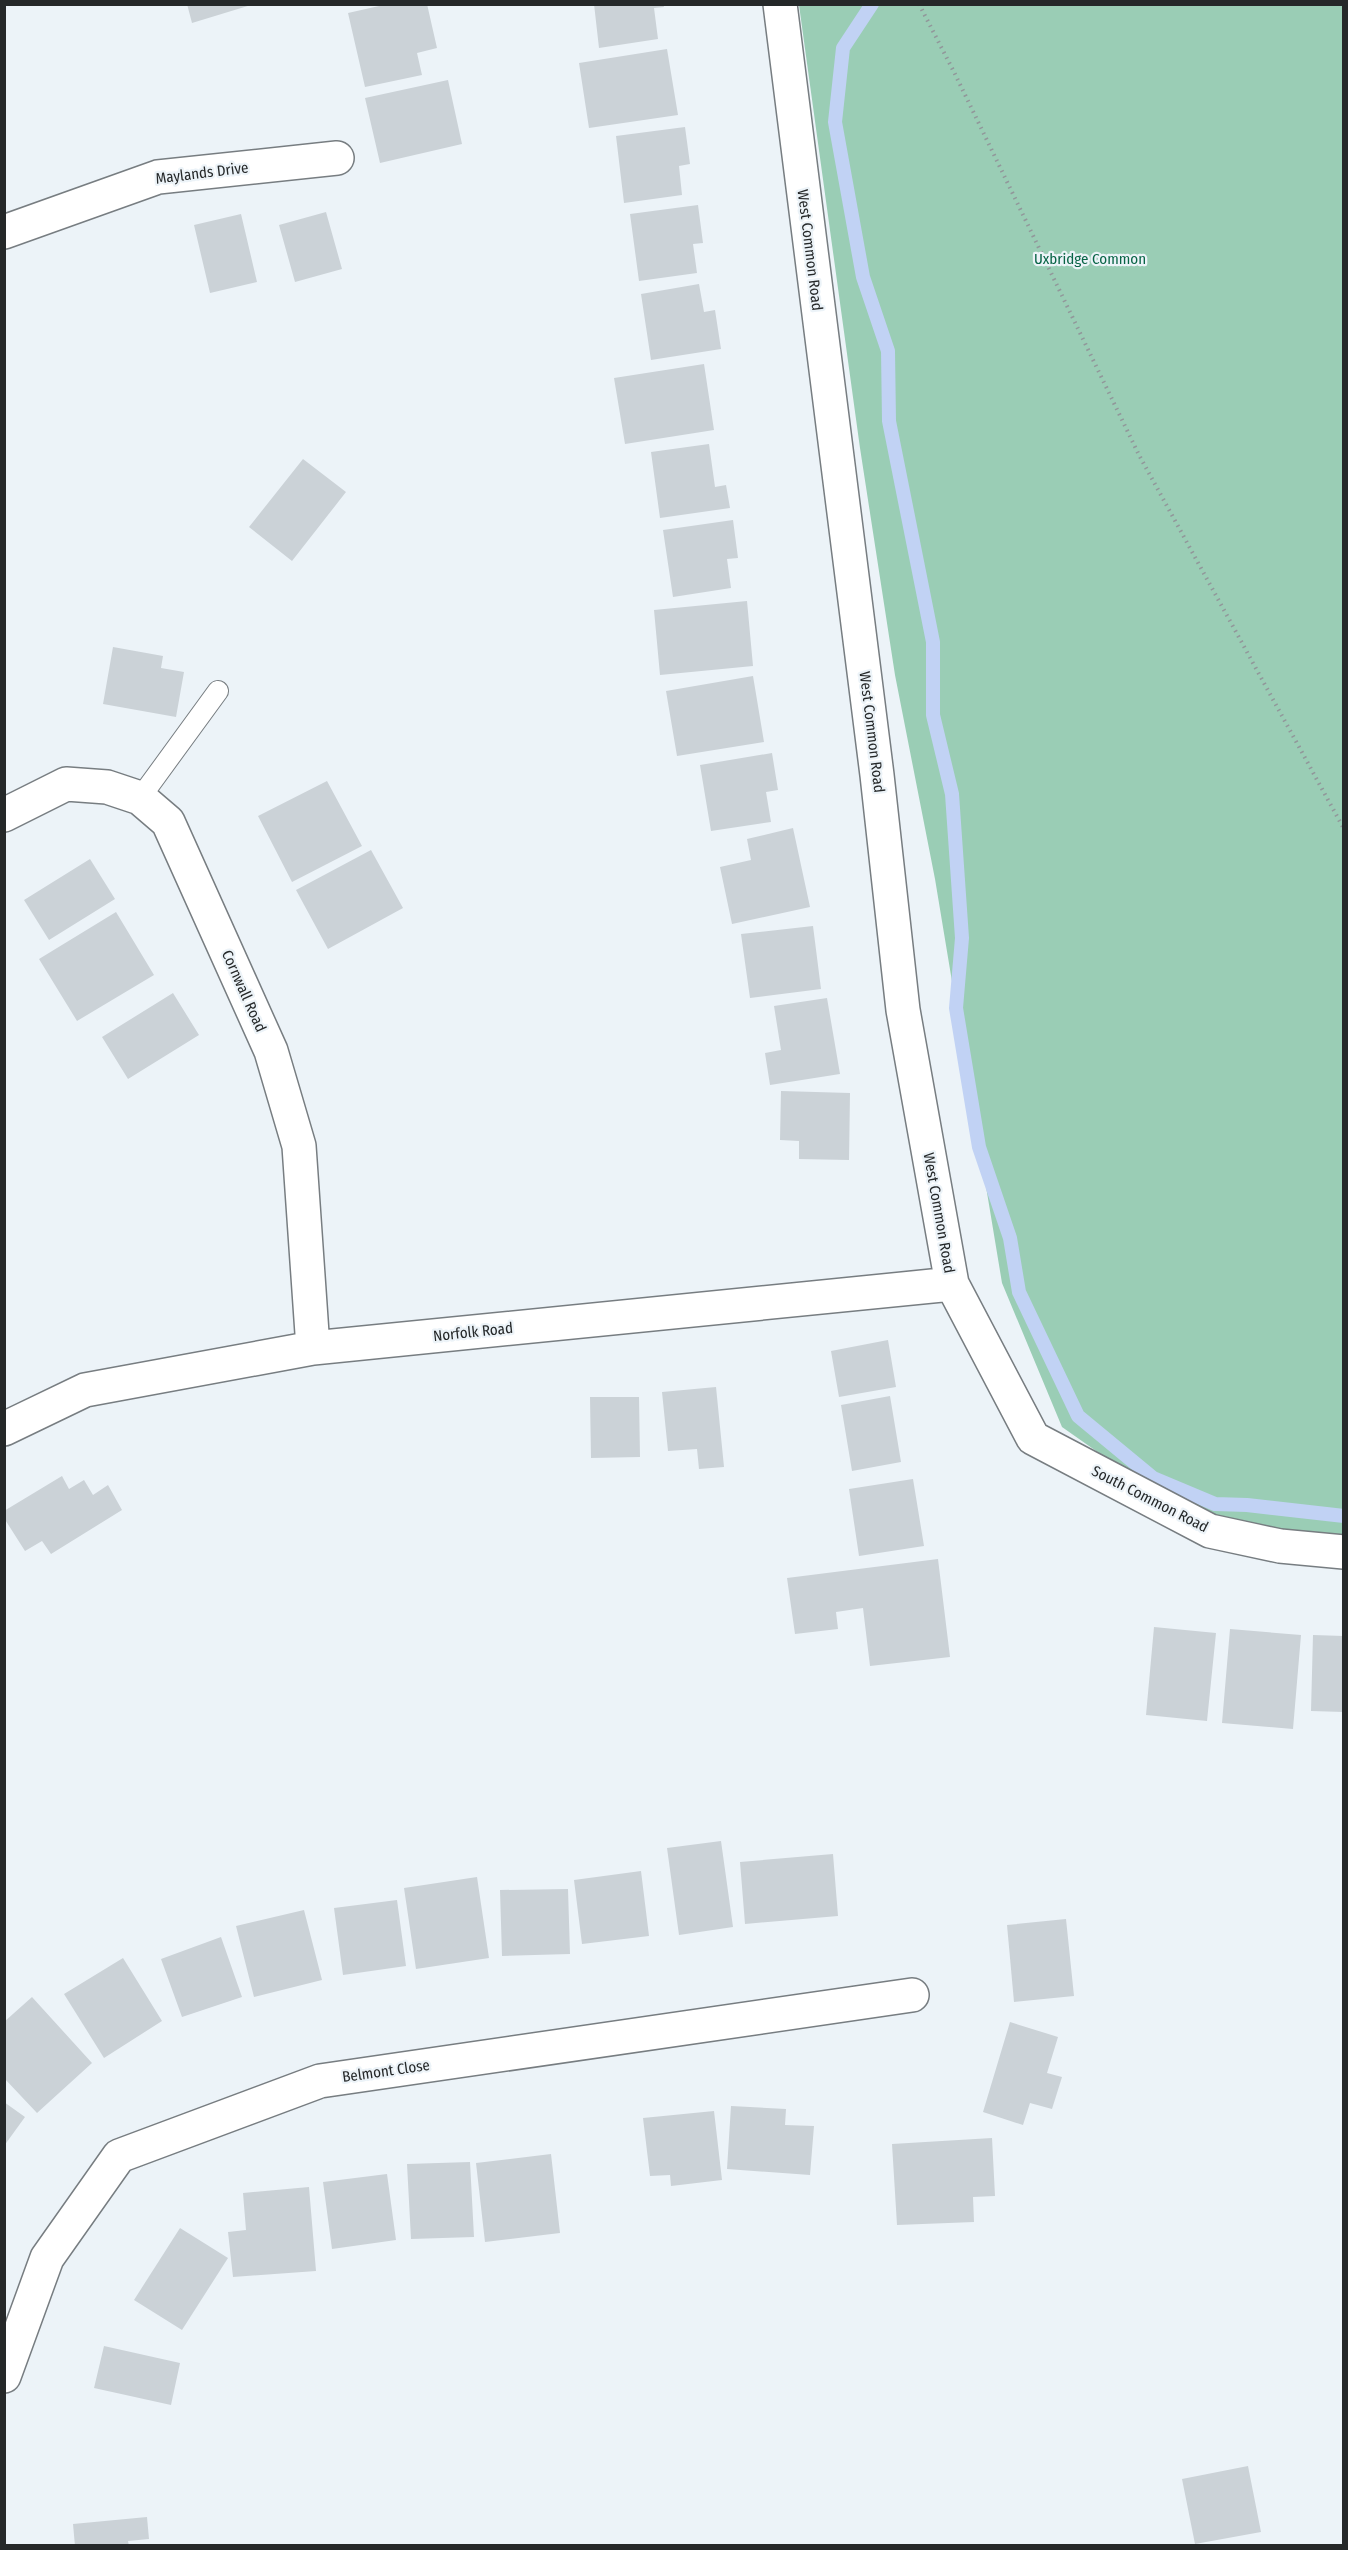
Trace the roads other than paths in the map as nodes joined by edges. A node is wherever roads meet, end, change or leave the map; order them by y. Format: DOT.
graph roads {
  1 [pos="780,4"];
  2 [pos="337,158"];
  3 [pos="4,232"];
  4 [pos="218,691"];
  5 [pos="140,798"];
  6 [pos="4,814"];
  7 [pos="952,1284"];
  8 [pos="313,1348"];
  9 [pos="4,1429"];
  10 [pos="1034,1438"];
  11 [pos="1344,1552"];
  12 [pos="912,1995"];
  13 [pos="4,2376"];
  1 -- 7 [label="street, West Common Road"];
  2 -- 3 [label="street, Maylands Drive"];
  4 -- 5 [label="lane"];
  5 -- 6 [label="street, Cornwall Road"];
  5 -- 8 [label="street, Cornwall Road"];
  7 -- 8 [label="street, Norfolk Road"];
  7 -- 10 [label="street, West Common Road"];
  8 -- 9 [label="street, Norfolk Road"];
  10 -- 11 [label="street, South Common Road"];
  12 -- 13 [label="street, Belmont Close"];
}
